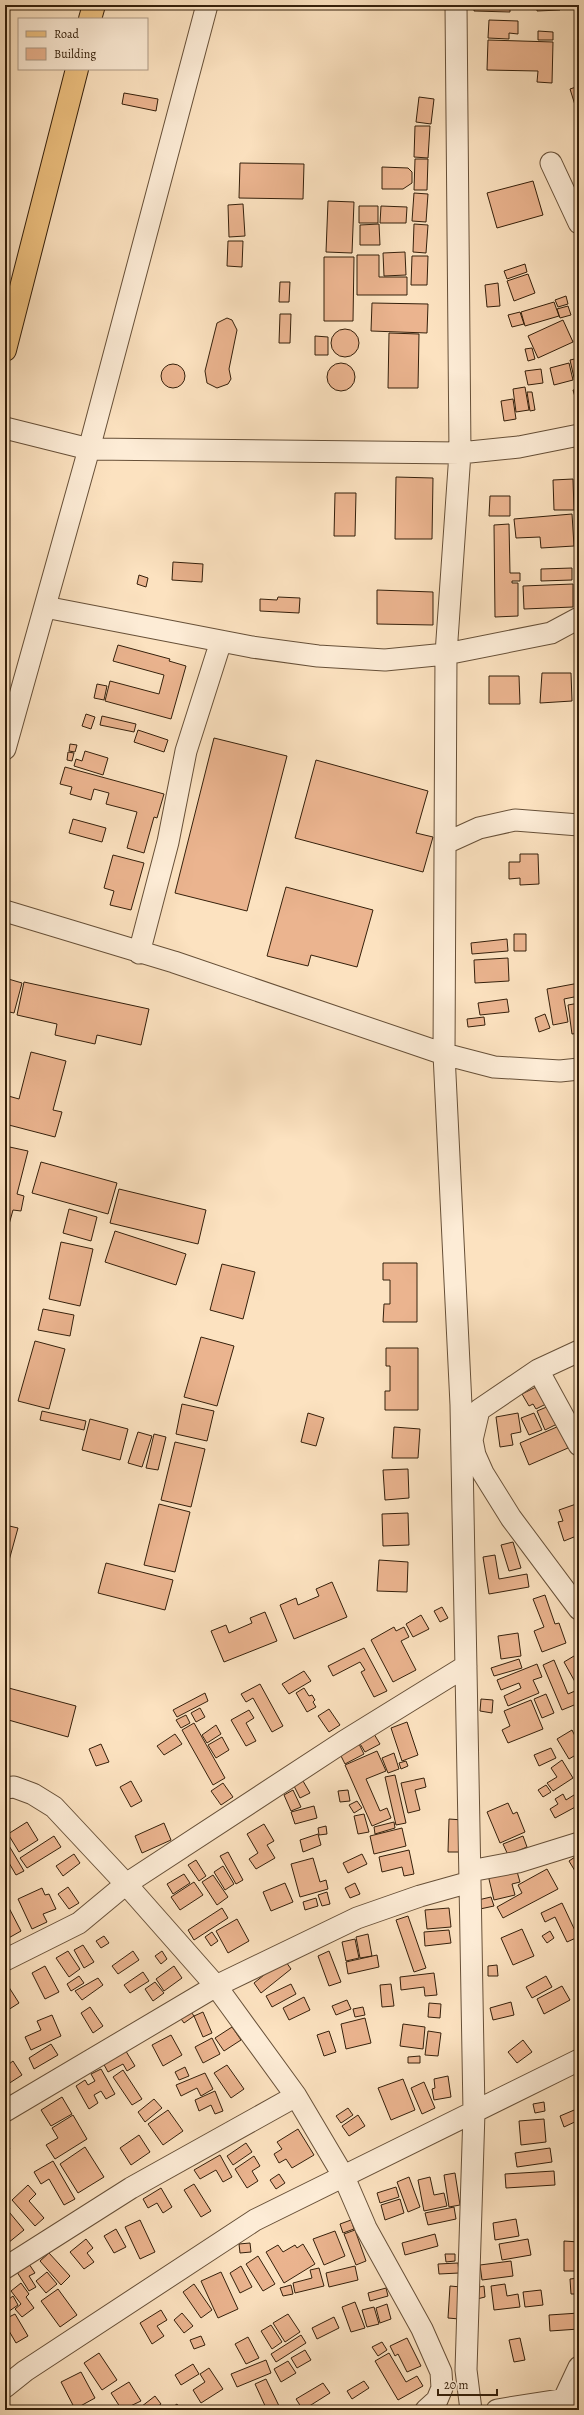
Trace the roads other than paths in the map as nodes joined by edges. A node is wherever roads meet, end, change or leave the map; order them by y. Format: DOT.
graph roads {
  1 [pos="94,5"];
  2 [pos="207,5"];
  3 [pos="456,5"];
  4 [pos="90,18"];
  5 [pos="78,70"];
  6 [pos="551,163"];
  7 [pos="579,223"];
  8 [pos="5,350"];
  9 [pos="5,428"];
  10 [pos="579,435"];
  11 [pos="89,448"];
  12 [pos="460,453"];
  13 [pos="45,608"];
  14 [pos="579,618"];
  15 [pos="221,641"];
  16 [pos="446,654"];
  17 [pos="5,749"];
  18 [pos="579,824"];
  19 [pos="446,843"];
  20 [pos="5,911"];
  21 [pos="139,953"];
  22 [pos="444,1054"];
  23 [pos="579,1069"];
  24 [pos="579,1351"];
  25 [pos="538,1370"];
  26 [pos="579,1445"];
  27 [pos="579,1609"];
  28 [pos="466,1666"];
  29 [pos="5,1788"];
  30 [pos="579,1843"];
  31 [pos="470,1876"];
  32 [pos="126,1884"];
  33 [pos="5,1960"];
  34 [pos="216,1986"];
  35 [pos="579,2060"];
  36 [pos="296,2096"];
  37 [pos="5,2111"];
  38 [pos="474,2112"];
  39 [pos="344,2177"];
  40 [pos="5,2268"];
  41 [pos="579,2367"];
  42 [pos="466,2370"];
  43 [pos="441,2372"];
  44 [pos="5,2387"];
  45 [pos="572,2398"];
  46 [pos="426,2410"];
  47 [pos="472,2410"];
  48 [pos="497,2410"];
  1 -- 4 [label="main road"];
  2 -- 11 [label="street"];
  3 -- 12 [label="street"];
  5 -- 8 [label="main road"];
  6 -- 7 [label="street"];
  9 -- 11 [label="street"];
  10 -- 12 [label="street"];
  11 -- 12 [label="street"];
  11 -- 13 [label="street"];
  12 -- 16 [label="street"];
  13 -- 15 [label="street"];
  13 -- 17 [label="street"];
  14 -- 16 [label="street"];
  15 -- 16 [label="street"];
  15 -- 21 [label="street"];
  16 -- 19 [label="street"];
  18 -- 19 [label="street"];
  19 -- 22 [label="street"];
  20 -- 21 [label="street"];
  21 -- 22 [label="street"];
  22 -- 23 [label="street"];
  22 -- 28 [label="street"];
  24 -- 25 [label="street"];
  25 -- 26 [label="street"];
  25 -- 27 [label="street"];
  28 -- 31 [label="street"];
  28 -- 32 [label="street"];
  29 -- 32 [label="street"];
  30 -- 31 [label="street"];
  31 -- 34 [label="street"];
  31 -- 38 [label="street"];
  32 -- 33 [label="street"];
  32 -- 34 [label="street"];
  34 -- 36 [label="street"];
  34 -- 37 [label="street"];
  35 -- 38 [label="street"];
  36 -- 39 [label="street"];
  36 -- 40 [label="street"];
  38 -- 39 [label="street"];
  38 -- 42 [label="street"];
  39 -- 43 [label="street"];
  39 -- 44 [label="street"];
  41 -- 45 [label="street"];
  42 -- 43 [label="street"];
  42 -- 47 [label="street"];
  43 -- 46 [label="street"];
  45 -- 48 [label="street"];
}
